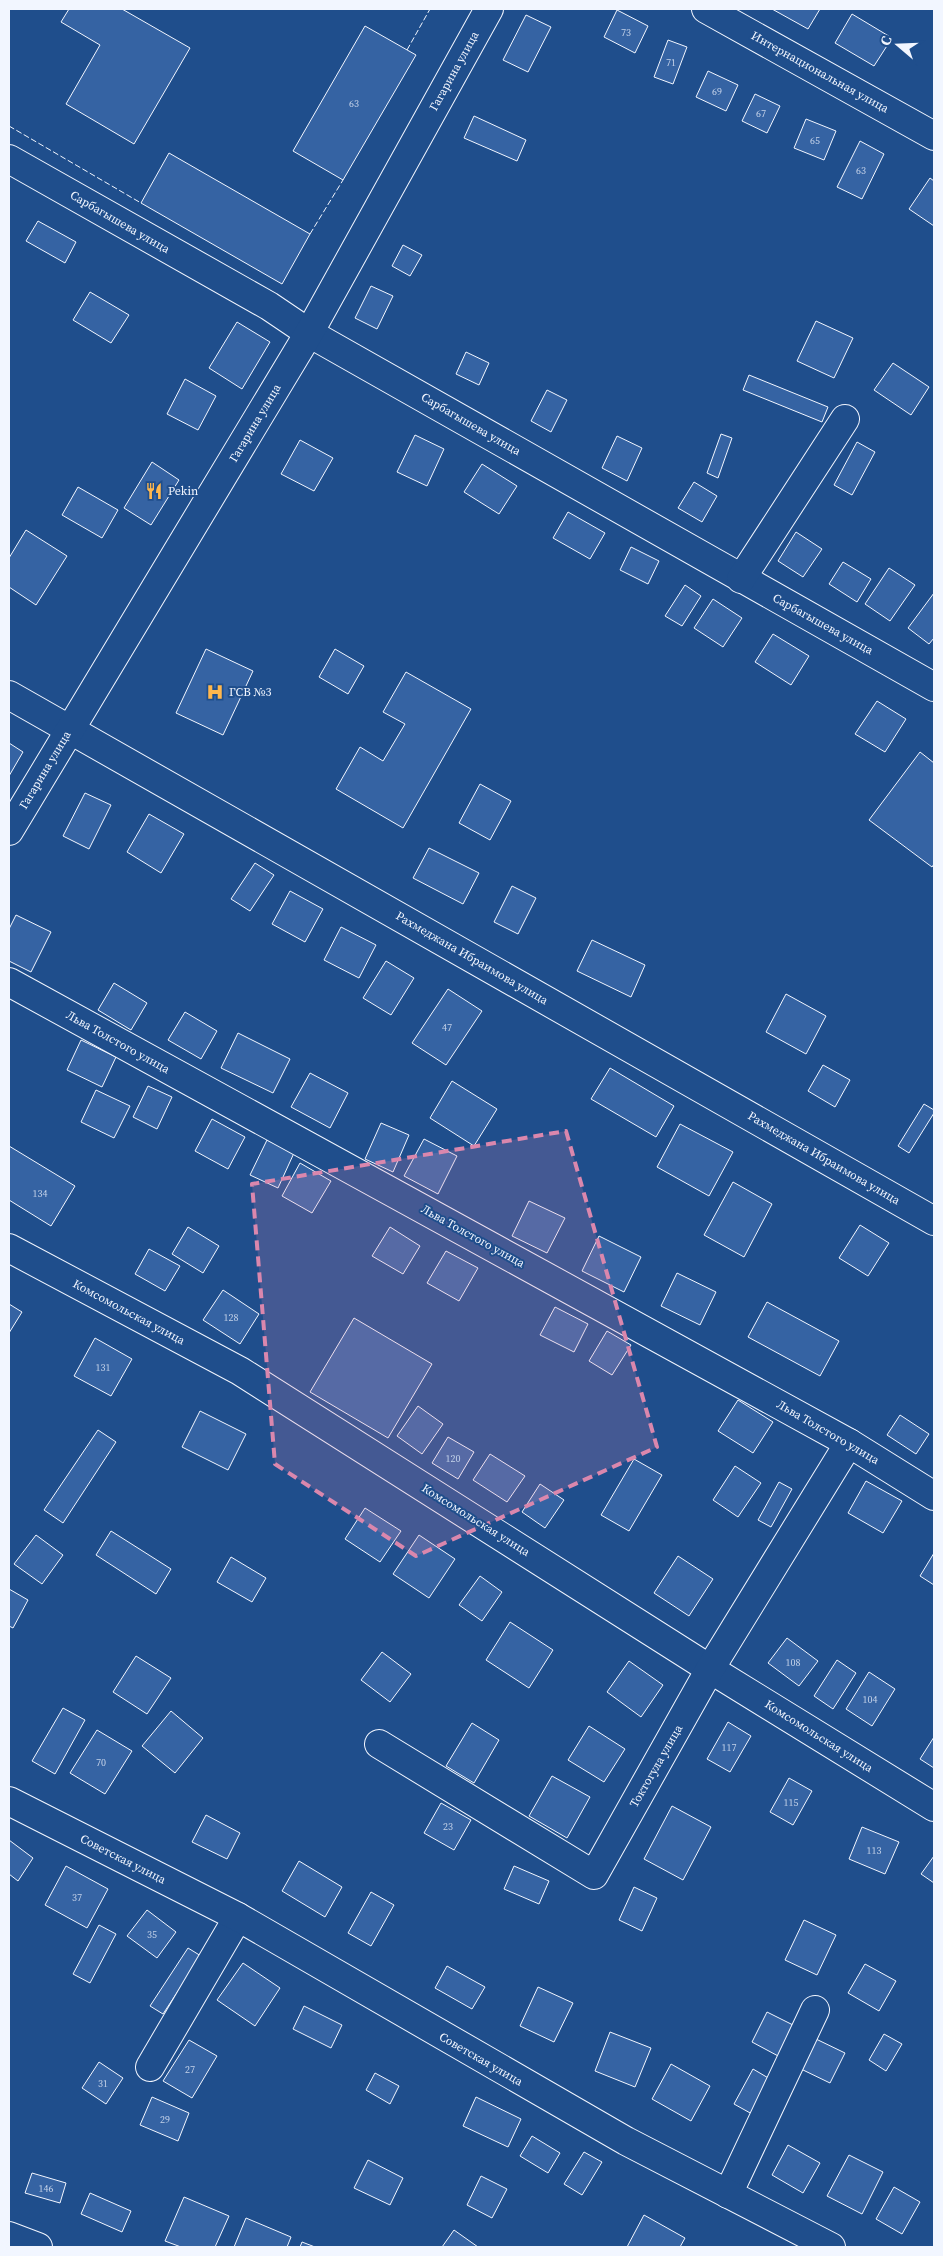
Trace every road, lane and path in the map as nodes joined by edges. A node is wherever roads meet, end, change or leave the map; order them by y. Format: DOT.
graph roads {
  1 [pos="489,9"];
  2 [pos="706,9"];
  3 [pos="934,136"];
  4 [pos="9,159"];
  5 [pos="309,333"];
  6 [pos="845,420"];
  7 [pos="741,579"];
  8 [pos="934,687"];
  9 [pos="9,695"];
  10 [pos="70,729"];
  11 [pos="9,831"];
  12 [pos="9,982"];
  13 [pos="934,1221"];
  14 [pos="9,1248"];
  15 [pos="850,1442"];
  16 [pos="934,1496"];
  17 [pos="710,1669"];
  18 [pos="379,1744"];
  19 [pos="9,1801"];
  20 [pos="934,1807"];
  21 [pos="238,1917"];
  22 [pos="815,2010"];
  23 [pos="150,2067"];
  24 [pos="728,2194"];
  25 [pos="9,2236"];
  26 [pos="38,2247"];
  27 [pos="831,2247"];
  1 -- 5 [label="street, Гагарина улица"];
  2 -- 3 [label="street, Интернациональная улица"];
  4 -- 5 [label="street, Сарбагышева улица"];
  5 -- 7 [label="street, Сарбагышева улица"];
  5 -- 10 [label="street, Гагарина улица"];
  6 -- 7 [label="street"];
  7 -- 8 [label="street, Сарбагышева улица"];
  9 -- 10 [label="street, Рахмеджана Ибраимова улица"];
  10 -- 11 [label="street, Гагарина улица"];
  10 -- 13 [label="street, Рахмеджана Ибраимова улица"];
  12 -- 15 [label="street, Льва Толстого улица"];
  14 -- 17 [label="street, Комсомольская улица"];
  15 -- 16 [label="street, Льва Толстого улица"];
  15 -- 17 [label="street, Токтогула улица"];
  17 -- 18 [label="street, Токтогула улица"];
  17 -- 20 [label="street, Комсомольская улица"];
  19 -- 21 [label="street, Советская улица"];
  21 -- 23 [label="street"];
  21 -- 24 [label="street, Советская улица"];
  22 -- 24 [label="street"];
  24 -- 27 [label="street, Советская улица"];
  25 -- 26 [label="street"];
}
